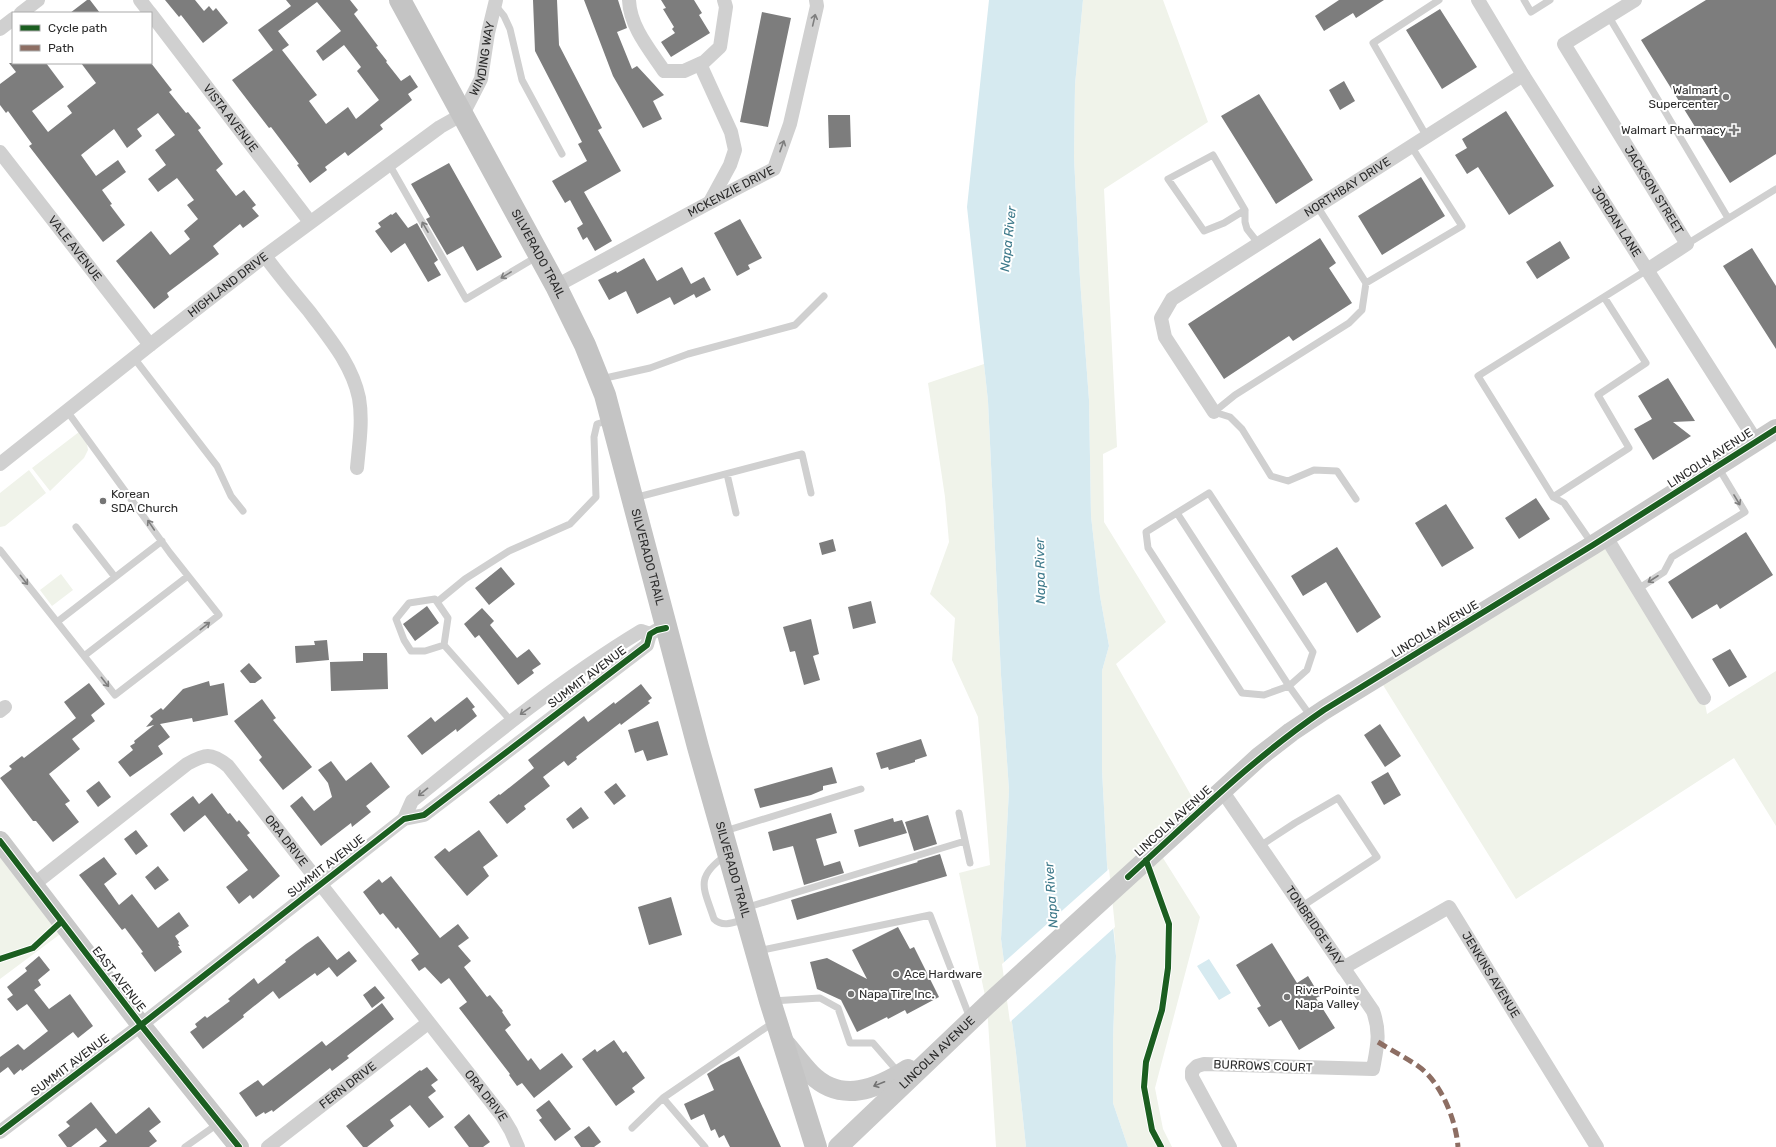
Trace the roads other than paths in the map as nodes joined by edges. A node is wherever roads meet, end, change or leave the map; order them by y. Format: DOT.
graph roads {
  1 [pos="38,0"];
  2 [pos="140,0"];
  3 [pos="400,0"];
  4 [pos="629,0"];
  5 [pos="724,0"];
  6 [pos="816,0"];
  7 [pos="1439,0"];
  8 [pos="1478,0"];
  9 [pos="1524,0"];
  10 [pos="1550,0"];
  11 [pos="1635,0"];
  12 [pos="496,3"];
  13 [pos="22,12"];
  14 [pos="149,12"];
  15 [pos="152,15"];
  16 [pos="1608,17"];
  17 [pos="12,20"];
  18 [pos="0,29"];
  19 [pos="700,64"];
  20 [pos="1523,75"];
  21 [pos="463,114"];
  22 [pos="1427,136"];
  23 [pos="1412,146"];
  24 [pos="0,152"];
  25 [pos="562,154"];
  26 [pos="389,164"];
  27 [pos="1776,188"];
  28 [pos="711,200"];
  29 [pos="1317,206"];
  30 [pos="1245,210"];
  31 [pos="1728,218"];
  32 [pos="310,222"];
  33 [pos="1258,243"];
  34 [pos="1687,244"];
  35 [pos="540,255"];
  36 [pos="265,256"];
  37 [pos="1647,270"];
  38 [pos="1366,283"];
  39 [pos="556,286"];
  40 [pos="824,296"];
  41 [pos="1604,297"];
  42 [pos="150,345"];
  43 [pos="134,358"];
  44 [pos="599,380"];
  45 [pos="67,411"];
  46 [pos="1214,412"];
  47 [pos="611,419"];
  48 [pos="1776,429"];
  49 [pos="1756,441"];
  50 [pos="0,464"];
  51 [pos="1717,466"];
  52 [pos="357,468"];
  53 [pos="727,474"];
  54 [pos="811,492"];
  55 [pos="1553,497"];
  56 [pos="632,499"];
  57 [pos="1356,499"];
  58 [pos="243,511"];
  59 [pos="736,513"];
  60 [pos="1177,513"];
  61 [pos="76,528"];
  62 [pos="162,541"];
  63 [pos="1600,541"];
  64 [pos="0,550"];
  65 [pos="115,576"];
  66 [pos="188,576"];
  67 [pos="1638,590"];
  68 [pos="437,602"];
  69 [pos="57,622"];
  70 [pos="658,631"];
  71 [pos="444,645"];
  72 [pos="84,656"];
  73 [pos="1289,686"];
  74 [pos="1704,698"];
  75 [pos="1312,718"];
  76 [pos="511,721"];
  77 [pos="861,789"];
  78 [pos="1222,792"];
  79 [pos="959,813"];
  80 [pos="404,819"];
  81 [pos="722,832"];
  82 [pos="0,841"];
  83 [pos="965,842"];
  84 [pos="1260,846"];
  85 [pos="728,853"];
  86 [pos="970,863"];
  87 [pos="33,885"];
  88 [pos="319,885"];
  89 [pos="1301,907"];
  90 [pos="745,913"];
  91 [pos="756,951"];
  92 [pos="1343,968"];
  93 [pos="776,1020"];
  94 [pos="971,1020"];
  95 [pos="428,1023"];
  96 [pos="140,1025"];
  97 [pos="937,1052"];
  98 [pos="1373,1069"];
  99 [pos="900,1074"];
  100 [pos="663,1098"];
  101 [pos="219,1122"];
  102 [pos="632,1128"];
  103 [pos="0,1132"];
  104 [pos="185,1147"];
  105 [pos="239,1147"];
  106 [pos="268,1147"];
  107 [pos="518,1147"];
  108 [pos="705,1147"];
  109 [pos="816,1147"];
  110 [pos="838,1147"];
  111 [pos="1230,1147"];
  112 [pos="1597,1147"];
  1 -- 13 [label="street"];
  2 -- 14 [label="street, VISTA AVENUE"];
  3 -- 21 [label="main road, SILVERADO TRAIL"];
  4 -- 19 [label="street"];
  5 -- 19 [label="street"];
  28 -- 6 [label="street, MCKENZIE DRIVE, one-way"];
  7 -- 22 [label="lane"];
  8 -- 20 [label="street, JORDAN LANE"];
  9 -- 10 [label="lane"];
  11 -- 16 [label="street, JACKSON STREET"];
  12 -- 21 [label="street, WINDING WAY"];
  12 -- 25 [label="lane"];
  15 -- 32 [label="street, VISTA AVENUE"];
  16 -- 31 [label="lane"];
  16 -- 34 [label="street, JACKSON STREET"];
  17 -- 18 [label="street"];
  19 -- 28 [label="street"];
  20 -- 22 [label="street, NORTHBAY DRIVE"];
  20 -- 37 [label="street, JORDAN LANE"];
  21 -- 26 [label="street, HIGHLAND DRIVE"];
  21 -- 35 [label="main road, SILVERADO TRAIL"];
  22 -- 23 [label="street, NORTHBAY DRIVE"];
  23 -- 29 [label="street, NORTHBAY DRIVE"];
  23 -- 38 [label="lane"];
  24 -- 42 [label="street, VALE AVENUE"];
  26 -- 32 [label="street, HIGHLAND DRIVE"];
  35 -- 26 [label="lane, one-way"];
  27 -- 31 [label="lane"];
  28 -- 39 [label="street, MCKENZIE DRIVE"];
  29 -- 33 [label="street, NORTHBAY DRIVE"];
  29 -- 38 [label="lane"];
  30 -- 30 [label="lane"];
  30 -- 33 [label="lane"];
  31 -- 34 [label="lane"];
  32 -- 36 [label="street, HIGHLAND DRIVE"];
  33 -- 46 [label="street, NORTHBAY DRIVE"];
  34 -- 37 [label="street, JACKSON STREET"];
  35 -- 39 [label="main road, SILVERADO TRAIL"];
  36 -- 42 [label="street, HIGHLAND DRIVE"];
  36 -- 52 [label="street"];
  37 -- 41 [label="lane"];
  37 -- 49 [label="street, JORDAN LANE"];
  38 -- 46 [label="lane"];
  39 -- 44 [label="main road, SILVERADO TRAIL"];
  40 -- 44 [label="lane"];
  41 -- 55 [label="lane"];
  41 -- 55 [label="lane"];
  42 -- 43 [label="street, HIGHLAND DRIVE"];
  43 -- 45 [label="street, HIGHLAND DRIVE"];
  43 -- 58 [label="lane"];
  44 -- 47 [label="main road, SILVERADO TRAIL"];
  45 -- 50 [label="street, HIGHLAND DRIVE"];
  62 -- 45 [label="lane, one-way"];
  46 -- 57 [label="lane"];
  47 -- 56 [label="main road, SILVERADO TRAIL"];
  47 -- 68 [label="lane"];
  48 -- 49 [label="main road, LINCOLN AVENUE"];
  49 -- 51 [label="main road, LINCOLN AVENUE"];
  51 -- 63 [label="main road, LINCOLN AVENUE"];
  51 -- 67 [label="lane, one-way"];
  53 -- 54 [label="lane"];
  53 -- 56 [label="lane"];
  53 -- 59 [label="lane"];
  55 -- 63 [label="lane"];
  56 -- 70 [label="main road, SILVERADO TRAIL"];
  60 -- 73 [label="lane"];
  60 -- 73 [label="lane"];
  60 -- 73 [label="lane"];
  61 -- 65 [label="lane"];
  62 -- 65 [label="lane"];
  62 -- 66 [label="lane"];
  63 -- 67 [label="street"];
  63 -- 75 [label="main road, LINCOLN AVENUE"];
  64 -- 69 [label="lane, one-way"];
  65 -- 69 [label="lane"];
  66 -- 72 [label="lane"];
  72 -- 66 [label="lane, one-way"];
  67 -- 74 [label="street"];
  68 -- 71 [label="lane"];
  68 -- 71 [label="lane"];
  69 -- 72 [label="lane"];
  70 -- 76 [label="street, SUMMIT AVENUE, one-way"];
  70 -- 80 [label="street, SUMMIT AVENUE"];
  70 -- 81 [label="main road, SILVERADO TRAIL"];
  71 -- 76 [label="lane"];
  73 -- 75 [label="lane"];
  75 -- 78 [label="main road, LINCOLN AVENUE"];
  76 -- 80 [label="street, SUMMIT AVENUE, one-way"];
  77 -- 81 [label="lane"];
  78 -- 84 [label="street, TONBRIDGE WAY"];
  78 -- 94 [label="main road, LINCOLN AVENUE"];
  79 -- 83 [label="lane"];
  80 -- 88 [label="street, SUMMIT AVENUE"];
  81 -- 85 [label="main road, SILVERADO TRAIL"];
  82 -- 87 [label="main road, EAST AVENUE"];
  83 -- 86 [label="lane"];
  83 -- 90 [label="lane"];
  84 -- 89 [label="street, TONBRIDGE WAY"];
  84 -- 89 [label="lane"];
  85 -- 90 [label="main road, SILVERADO TRAIL"];
  85 -- 90 [label="lane"];
  87 -- 88 [label="street, ORA DRIVE"];
  87 -- 96 [label="main road, EAST AVENUE"];
  88 -- 95 [label="street, ORA DRIVE"];
  88 -- 96 [label="street, SUMMIT AVENUE"];
  89 -- 92 [label="street, TONBRIDGE WAY"];
  90 -- 91 [label="main road, SILVERADO TRAIL"];
  91 -- 93 [label="main road, SILVERADO TRAIL"];
  91 -- 94 [label="lane"];
  92 -- 98 [label="street, TONBRIDGE WAY"];
  92 -- 112 [label="street, JENKINS AVENUE"];
  99 -- 93 [label="main road, one-way"];
  93 -- 99 [label="lane"];
  93 -- 100 [label="lane"];
  93 -- 109 [label="main road, SILVERADO TRAIL"];
  94 -- 97 [label="main road, LINCOLN AVENUE"];
  95 -- 106 [label="street, FERN DRIVE"];
  95 -- 107 [label="street, ORA DRIVE"];
  96 -- 101 [label="main road, EAST AVENUE"];
  96 -- 103 [label="street, SUMMIT AVENUE"];
  97 -- 99 [label="main road"];
  97 -- 110 [label="main road, LINCOLN AVENUE"];
  98 -- 111 [label="street, BURROWS COURT"];
  100 -- 102 [label="lane"];
  100 -- 108 [label="lane"];
  101 -- 104 [label="lane"];
  101 -- 105 [label="main road, EAST AVENUE"];
}
